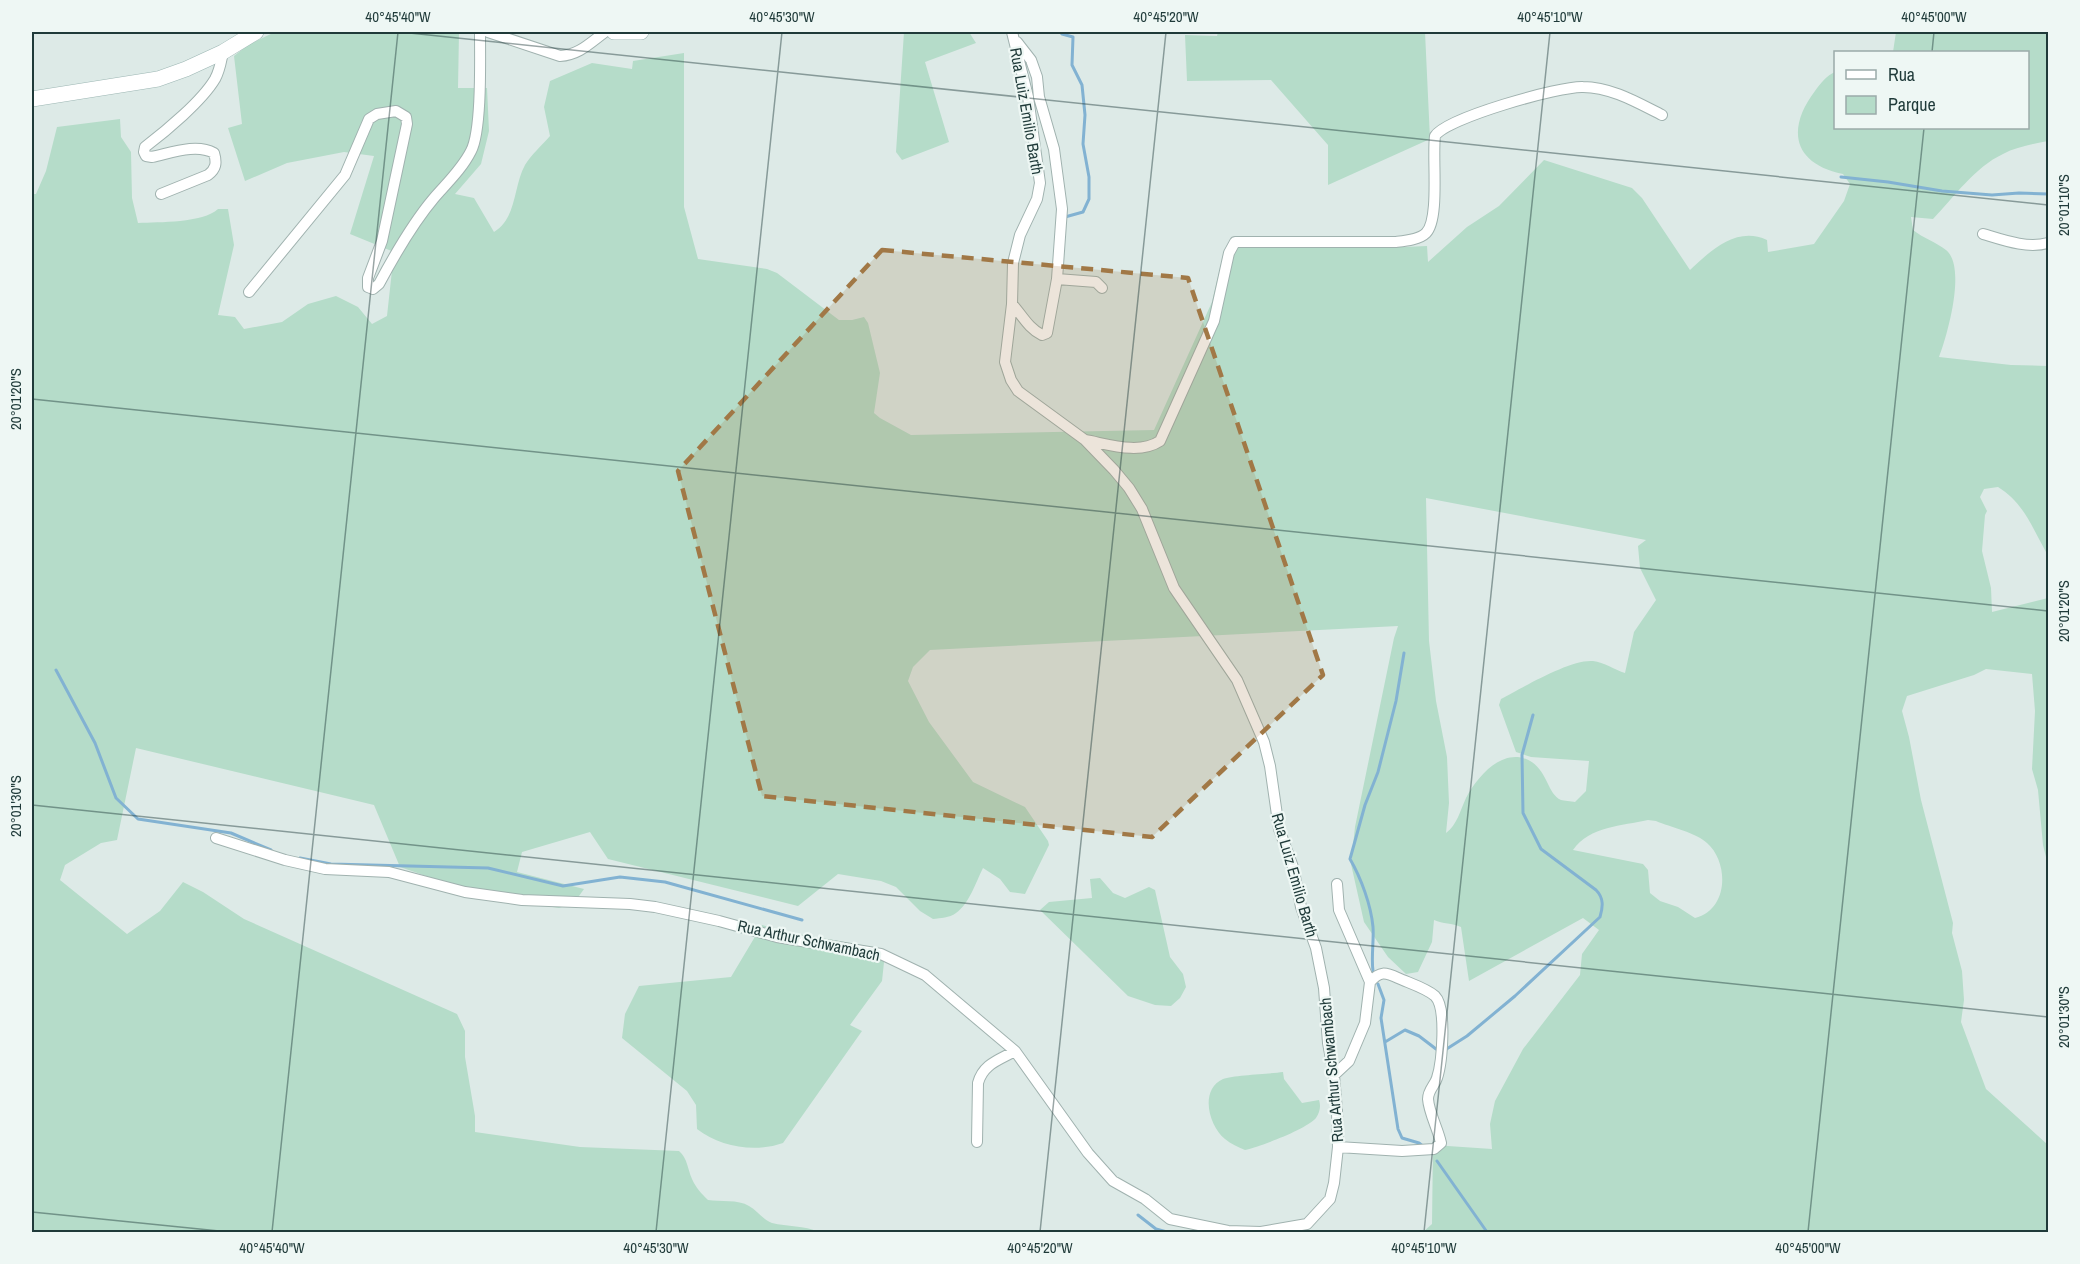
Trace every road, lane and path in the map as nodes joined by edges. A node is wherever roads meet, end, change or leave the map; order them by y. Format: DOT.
graph roads {
  1 [pos="256,32"];
  2 [pos="480,32"];
  3 [pos="488,32"];
  4 [pos="605,32"];
  5 [pos="614,32"];
  6 [pos="641,32"];
  7 [pos="1013,34"];
  8 [pos="223,52"];
  9 [pos="32,99"];
  10 [pos="1662,114"];
  11 [pos="161,194"];
  12 [pos="1983,234"];
  13 [pos="2049,243"];
  14 [pos="1057,279"];
  15 [pos="1102,288"];
  16 [pos="249,292"];
  17 [pos="1012,304"];
  18 [pos="1085,440"];
  19 [pos="216,838"];
  20 [pos="1337,884"];
  21 [pos="1370,982"];
  22 [pos="1324,988"];
  23 [pos="1015,1051"];
  24 [pos="1334,1076"];
  25 [pos="977,1142"];
  26 [pos="1338,1147"];
  27 [pos="1307,1224"];
  28 [pos="1261,1232"];
  29 [pos="1315,1233"];
  1 -- 8 [label="street"];
  2 -- 16 [label="street"];
  3 -- 4 [label="street"];
  5 -- 6 [label="street"];
  7 -- 14 [label="street"];
  7 -- 17 [label="street, Rua Luiz Emilio Barth"];
  8 -- 9 [label="street"];
  8 -- 11 [label="street"];
  10 -- 18 [label="street"];
  12 -- 13 [label="street"];
  14 -- 15 [label="street"];
  14 -- 17 [label="street"];
  17 -- 18 [label="street, Rua Luiz Emilio Barth"];
  18 -- 22 [label="street, Rua Luiz Emilio Barth"];
  19 -- 23 [label="street, Rua Arthur Schwambach"];
  20 -- 21 [label="street"];
  21 -- 24 [label="street"];
  21 -- 26 [label="street"];
  22 -- 24 [label="street, Rua Arthur Schwambach"];
  23 -- 25 [label="street"];
  23 -- 28 [label="street, Rua Arthur Schwambach"];
  24 -- 26 [label="street, Rua Arthur Schwambach"];
  26 -- 27 [label="street, Rua Arthur Schwambach"];
  27 -- 28 [label="street, Rua Arthur Schwambach"];
  27 -- 29 [label="street"];
}
